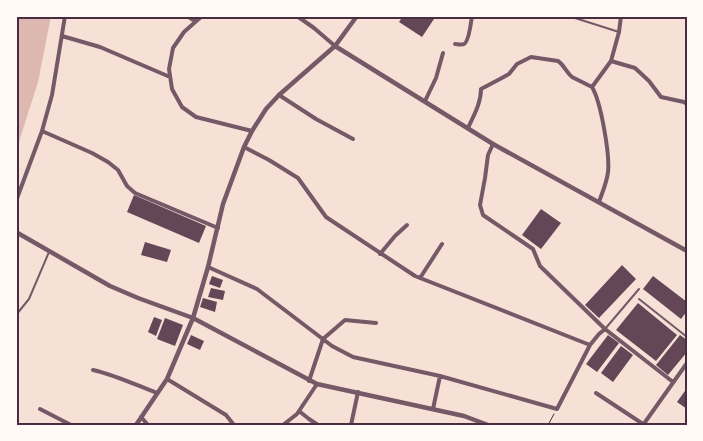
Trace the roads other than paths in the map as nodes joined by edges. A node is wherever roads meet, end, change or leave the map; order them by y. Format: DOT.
graph roads {
  1 [pos="66,16"];
  2 [pos="187,16"];
  3 [pos="202,16"];
  4 [pos="297,16"];
  5 [pos="357,16"];
  6 [pos="472,16"];
  7 [pos="622,16"];
  8 [pos="575,18"];
  9 [pos="195,21"];
  10 [pos="619,32"];
  11 [pos="62,36"];
  12 [pos="455,44"];
  13 [pos="335,46"];
  14 [pos="443,53"];
  15 [pos="611,61"];
  16 [pos="170,77"];
  17 [pos="592,87"];
  18 [pos="279,95"];
  19 [pos="687,97"];
  20 [pos="425,101"];
  21 [pos="686,103"];
  22 [pos="468,128"];
  23 [pos="252,130"];
  24 [pos="42,131"];
  25 [pos="353,139"];
  26 [pos="493,144"];
  27 [pos="244,147"];
  28 [pos="16,201"];
  29 [pos="599,202"];
  30 [pos="407,225"];
  31 [pos="218,228"];
  32 [pos="19,233"];
  33 [pos="442,244"];
  34 [pos="687,251"];
  35 [pos="49,252"];
  36 [pos="380,254"];
  37 [pos="208,267"];
  38 [pos="420,278"];
  39 [pos="639,289"];
  40 [pos="639,299"];
  41 [pos="16,315"];
  42 [pos="192,318"];
  43 [pos="376,323"];
  44 [pos="606,329"];
  45 [pos="687,337"];
  46 [pos="323,339"];
  47 [pos="590,345"];
  48 [pos="687,363"];
  49 [pos="93,370"];
  50 [pos="440,376"];
  51 [pos="167,379"];
  52 [pos="310,381"];
  53 [pos="673,382"];
  54 [pos="317,384"];
  55 [pos="358,392"];
  56 [pos="158,393"];
  57 [pos="596,393"];
  58 [pos="40,409"];
  59 [pos="433,409"];
  60 [pos="299,410"];
  61 [pos="141,417"];
  62 [pos="71,425"];
  63 [pos="136,425"];
  64 [pos="148,425"];
  65 [pos="234,425"];
  66 [pos="283,425"];
  67 [pos="318,425"];
  68 [pos="351,425"];
  69 [pos="488,425"];
  70 [pos="643,425"];
  1 -- 11 [label="street"];
  2 -- 9 [label="street"];
  3 -- 9 [label="street"];
  4 -- 13 [label="street"];
  5 -- 13 [label="street"];
  6 -- 12 [label="street"];
  7 -- 10 [label="street"];
  8 -- 10 [label="lane"];
  9 -- 16 [label="street"];
  10 -- 15 [label="street"];
  11 -- 16 [label="street"];
  11 -- 24 [label="street"];
  13 -- 18 [label="street"];
  13 -- 20 [label="street"];
  14 -- 20 [label="street"];
  15 -- 17 [label="street"];
  15 -- 21 [label="street"];
  16 -- 23 [label="street"];
  17 -- 22 [label="street"];
  17 -- 29 [label="street"];
  18 -- 23 [label="street"];
  18 -- 25 [label="street"];
  19 -- 21 [label="street"];
  20 -- 22 [label="street"];
  22 -- 26 [label="street"];
  23 -- 27 [label="street"];
  24 -- 28 [label="street"];
  24 -- 31 [label="street"];
  26 -- 29 [label="street"];
  26 -- 44 [label="street"];
  27 -- 31 [label="street"];
  27 -- 36 [label="street"];
  29 -- 34 [label="street"];
  30 -- 36 [label="street"];
  31 -- 37 [label="street"];
  32 -- 35 [label="street"];
  33 -- 38 [label="street"];
  35 -- 41 [label="lane"];
  35 -- 42 [label="street"];
  36 -- 38 [label="street"];
  37 -- 42 [label="street"];
  37 -- 46 [label="street"];
  38 -- 47 [label="street"];
  39 -- 44 [label="lane"];
  40 -- 45 [label="lane"];
  42 -- 51 [label="street"];
  42 -- 52 [label="street"];
  43 -- 46 [label="street"];
  44 -- 47 [label="street"];
  44 -- 53 [label="street"];
  46 -- 50 [label="street"];
  46 -- 52 [label="street"];
  47 -- 50 [label="street"];
  48 -- 53 [label="street"];
  49 -- 56 [label="street"];
  50 -- 59 [label="street"];
  51 -- 56 [label="street"];
  51 -- 65 [label="street"];
  52 -- 54 [label="street"];
  53 -- 70 [label="street"];
  54 -- 55 [label="street"];
  54 -- 60 [label="street"];
  55 -- 59 [label="street"];
  55 -- 68 [label="street"];
  56 -- 61 [label="street"];
  57 -- 70 [label="street"];
  58 -- 62 [label="street"];
  59 -- 69 [label="street"];
  60 -- 66 [label="street"];
  60 -- 67 [label="street"];
  61 -- 63 [label="street"];
  61 -- 64 [label="street"];
}
